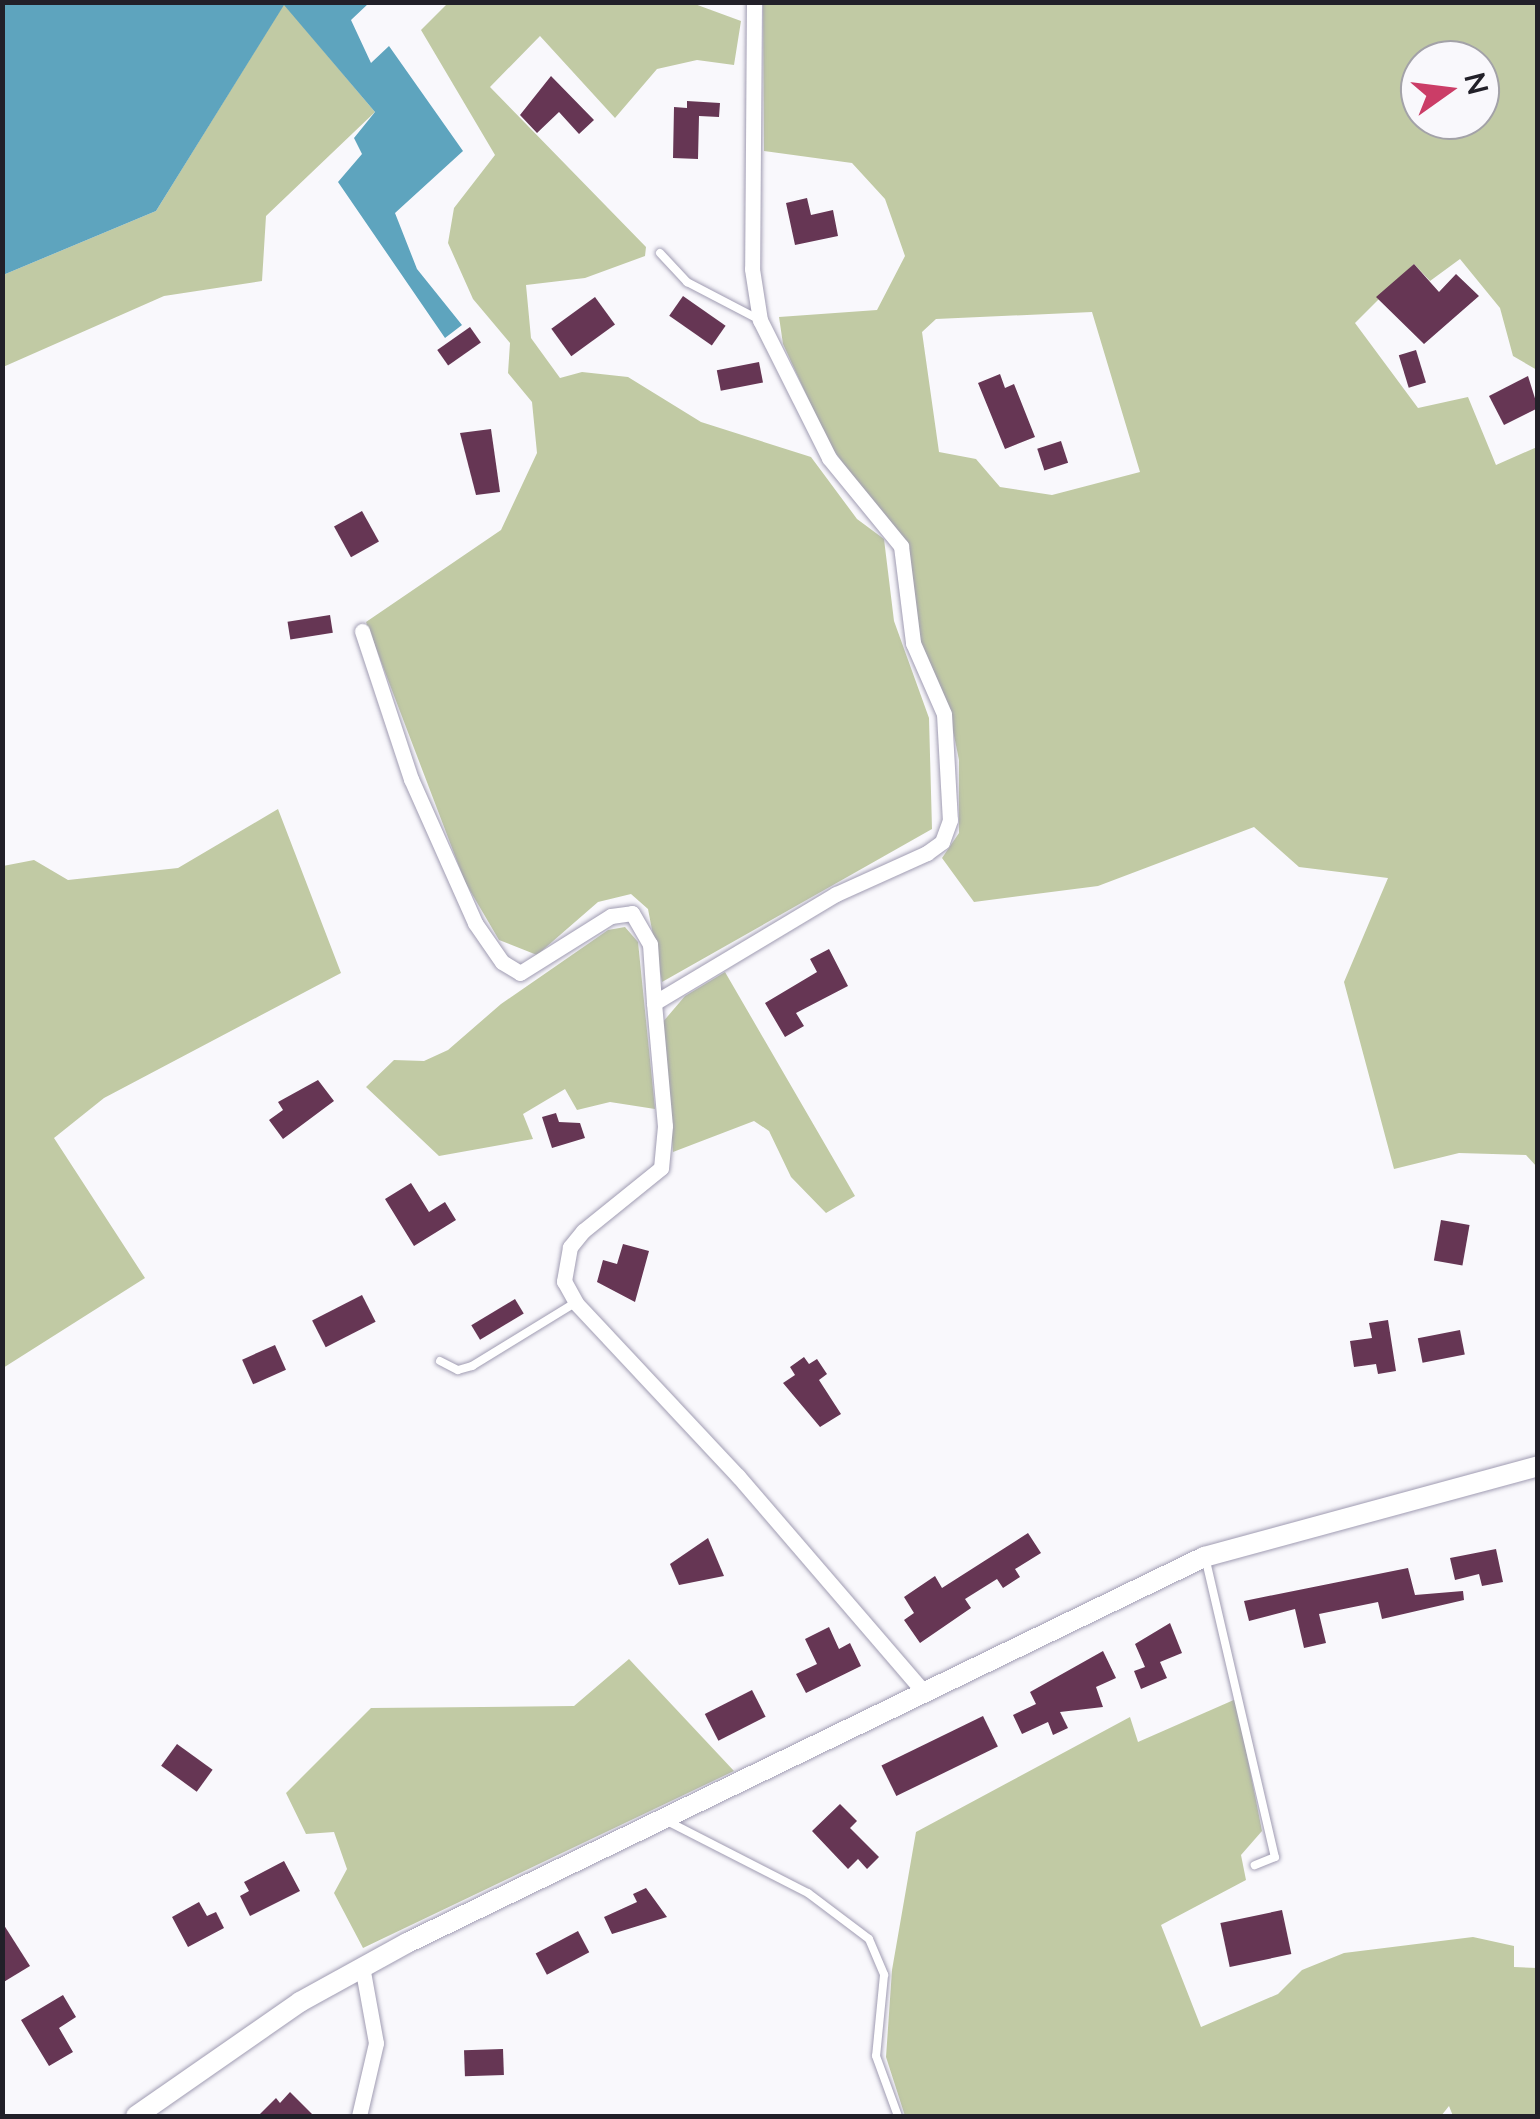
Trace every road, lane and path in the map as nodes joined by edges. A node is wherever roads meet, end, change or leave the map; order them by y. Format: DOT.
graph roads {
  1 [pos="754,2"];
  2 [pos="660,253"];
  3 [pos="760,320"];
  4 [pos="362,631"];
  5 [pos="654,1003"];
  6 [pos="576,1303"];
  7 [pos="440,1361"];
  8 [pos="1538,1466"];
  9 [pos="1204,1556"];
  10 [pos="922,1691"];
  11 [pos="662,1819"];
  12 [pos="1255,1865"];
  13 [pos="362,1966"];
  14 [pos="136,2116"];
  15 [pos="359,2116"];
  16 [pos="898,2116"];
  1 -- 3 [label="street"];
  2 -- 3 [label="lane"];
  3 -- 5 [label="street"];
  4 -- 5 [label="street"];
  5 -- 6 [label="street"];
  6 -- 7 [label="lane"];
  6 -- 10 [label="street"];
  8 -- 9 [label="street"];
  9 -- 10 [label="street"];
  9 -- 12 [label="lane"];
  10 -- 11 [label="street"];
  11 -- 13 [label="street"];
  11 -- 16 [label="lane"];
  13 -- 14 [label="street"];
  13 -- 15 [label="street"];
}
